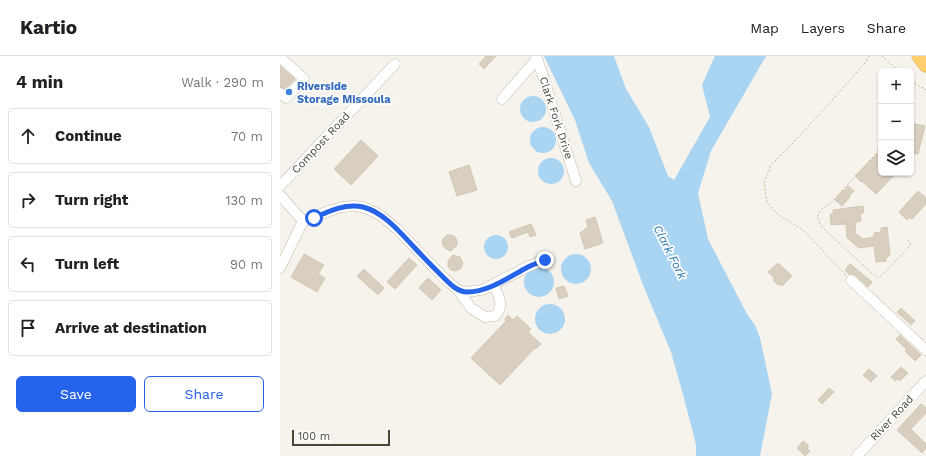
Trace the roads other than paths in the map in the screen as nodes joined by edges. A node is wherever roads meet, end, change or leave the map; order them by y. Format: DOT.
graph roads {
  1 [pos="919,56"];
  2 [pos="280,57"];
  3 [pos="536,58"];
  4 [pos="395,64"];
  5 [pos="926,64"];
  6 [pos="282,99"];
  7 [pos="502,99"];
  8 [pos="576,180"];
  9 [pos="280,186"];
  10 [pos="280,195"];
  11 [pos="303,222"];
  12 [pos="545,260"];
  13 [pos="280,268"];
  14 [pos="851,280"];
  15 [pos="493,285"];
  16 [pos="458,290"];
  17 [pos="926,350"];
  18 [pos="924,388"];
  19 [pos="857,456"];
  1 -- 5 [label="highway"];
  2 -- 6 [label="street"];
  3 -- 7 [label="street"];
  3 -- 8 [label="street, Clark Fork Drive"];
  4 -- 9 [label="street, Compost Road"];
  10 -- 11 [label="street"];
  11 -- 13 [label="street"];
  11 -- 16 [label="street"];
  12 -- 15 [label="street"];
  14 -- 17 [label="street"];
  15 -- 16 [label="street"];
  15 -- 16 [label="street"];
  18 -- 19 [label="street, River Road"];
}
